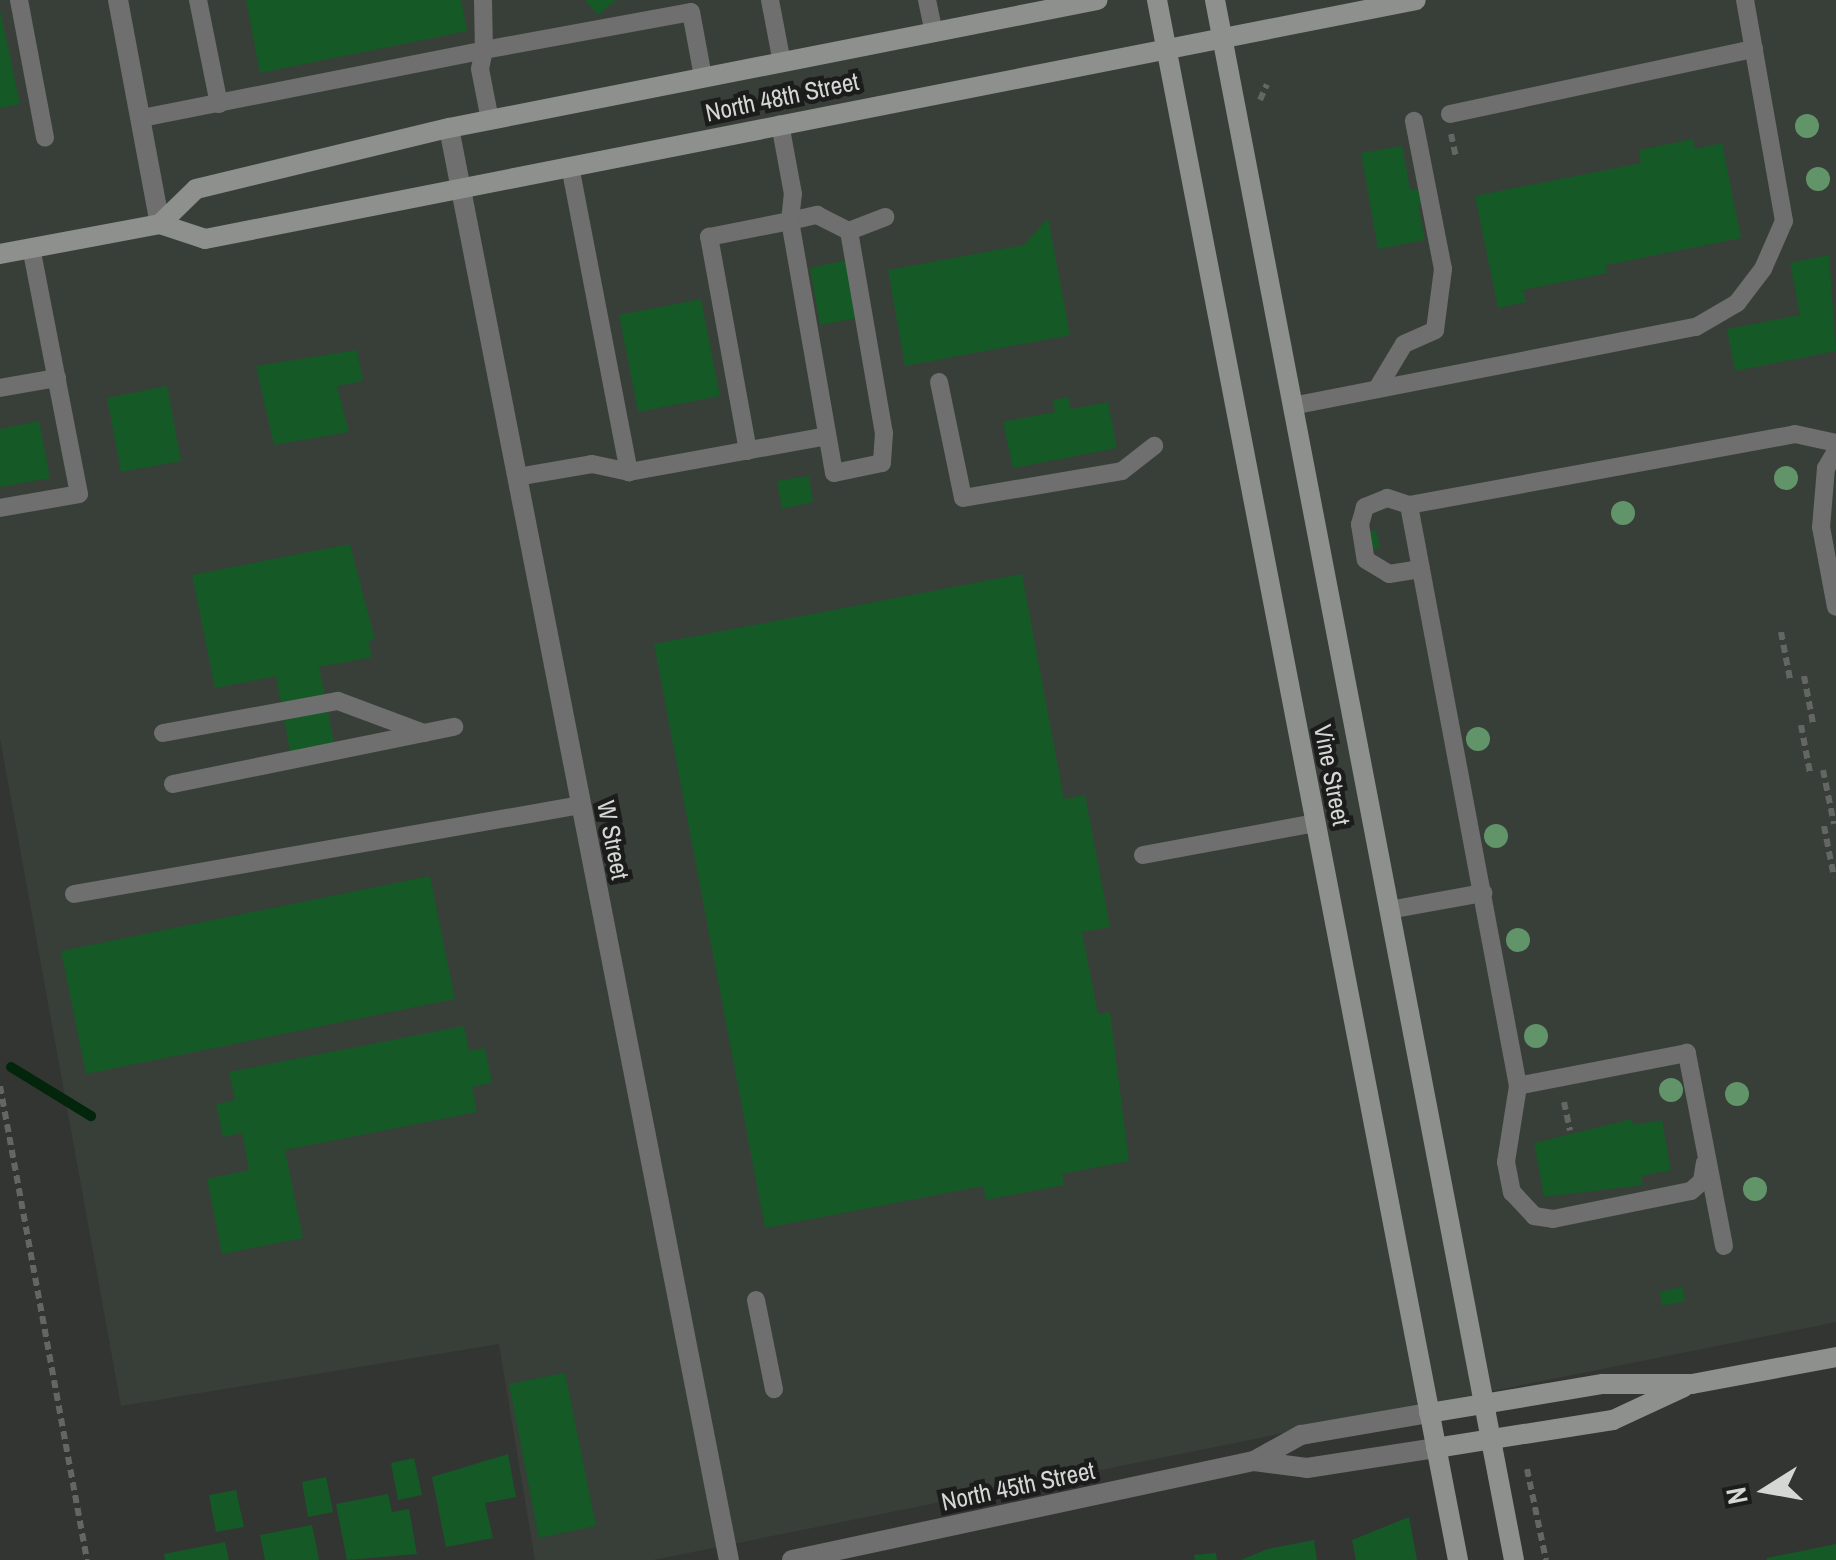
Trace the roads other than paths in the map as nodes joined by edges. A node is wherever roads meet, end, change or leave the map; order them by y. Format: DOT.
graph roads {
  1 [pos="19,0"];
  2 [pos="118,0"];
  3 [pos="198,0"];
  4 [pos="483,0"];
  5 [pos="770,0"];
  6 [pos="927,0"];
  7 [pos="1097,0"];
  8 [pos="1156,0"];
  9 [pos="1215,0"];
  10 [pos="1416,0"];
  11 [pos="1746,0"];
  12 [pos="934,32"];
  13 [pos="1222,38"];
  14 [pos="1166,49"];
  15 [pos="1754,49"];
  16 [pos="484,50"];
  17 [pos="782,63"];
  18 [pos="703,77"];
  19 [pos="219,104"];
  20 [pos="142,118"];
  21 [pos="490,120"];
  22 [pos="1414,121"];
  23 [pos="1450,121"];
  24 [pos="780,124"];
  25 [pos="449,128"];
  26 [pos="45,138"];
  27 [pos="570,166"];
  28 [pos="460,187"];
  29 [pos="884,217"];
  30 [pos="790,221"];
  31 [pos="160,224"];
  32 [pos="849,231"];
  33 [pos="31,248"];
  34 [pos="0,254"];
  35 [pos="57,378"];
  36 [pos="940,382"];
  37 [pos="0,388"];
  38 [pos="1377,389"];
  39 [pos="1292,406"];
  40 [pos="827,436"];
  41 [pos="1836,443"];
  42 [pos="1154,446"];
  43 [pos="748,451"];
  44 [pos="1836,451"];
  45 [pos="629,472"];
  46 [pos="517,477"];
  47 [pos="1410,505"];
  48 [pos="0,508"];
  49 [pos="1421,569"];
  50 [pos="1836,607"];
  51 [pos="454,728"];
  52 [pos="163,733"];
  53 [pos="426,733"];
  54 [pos="173,784"];
  55 [pos="580,805"];
  56 [pos="1316,823"];
  57 [pos="1143,855"];
  58 [pos="1483,893"];
  59 [pos="74,894"];
  60 [pos="1389,910"];
  61 [pos="1518,1086"];
  62 [pos="1707,1153"];
  63 [pos="1724,1246"];
  64 [pos="756,1300"];
  65 [pos="1836,1357"];
  66 [pos="1692,1384"];
  67 [pos="774,1389"];
  68 [pos="1484,1405"];
  69 [pos="1429,1412"];
  70 [pos="1491,1442"];
  71 [pos="1436,1448"];
  72 [pos="1254,1461"];
  73 [pos="729,1560"];
  74 [pos="792,1560"];
  75 [pos="1458,1560"];
  76 [pos="1514,1560"];
  1 -- 26 [label="lane"];
  2 -- 20 [label="street"];
  3 -- 19 [label="lane"];
  4 -- 16 [label="lane"];
  5 -- 17 [label="lane"];
  6 -- 12 [label="lane"];
  7 -- 12 [label="main road, North 48th Street"];
  8 -- 14 [label="main road, Vine Street"];
  9 -- 13 [label="main road, Vine Street"];
  10 -- 13 [label="main road, North 48th Street"];
  11 -- 15 [label="lane"];
  12 -- 17 [label="main road, North 48th Street"];
  13 -- 14 [label="main road, North 48th Street"];
  13 -- 39 [label="main road, Vine Street"];
  14 -- 24 [label="main road, North 48th Street"];
  14 -- 56 [label="main road, Vine Street"];
  15 -- 23 [label="lane"];
  15 -- 38 [label="lane"];
  16 -- 18 [label="lane"];
  16 -- 19 [label="lane"];
  16 -- 21 [label="lane"];
  17 -- 18 [label="main road, North 48th Street"];
  18 -- 21 [label="main road, North 48th Street"];
  19 -- 20 [label="lane"];
  20 -- 31 [label="street"];
  21 -- 25 [label="main road, North 48th Street"];
  22 -- 38 [label="lane"];
  24 -- 27 [label="main road, North 48th Street"];
  24 -- 30 [label="lane"];
  25 -- 28 [label="street, W Street"];
  25 -- 31 [label="main road, North 48th Street"];
  27 -- 28 [label="main road, North 48th Street"];
  27 -- 45 [label="lane"];
  28 -- 31 [label="main road, North 48th Street"];
  28 -- 46 [label="street, W Street"];
  29 -- 32 [label="lane"];
  30 -- 32 [label="lane"];
  30 -- 40 [label="lane"];
  30 -- 43 [label="lane"];
  31 -- 33 [label="main road, North 48th Street"];
  32 -- 40 [label="lane"];
  33 -- 34 [label="main road, North 48th Street"];
  33 -- 35 [label="lane"];
  35 -- 37 [label="lane"];
  35 -- 48 [label="lane"];
  36 -- 42 [label="lane"];
  38 -- 39 [label="lane"];
  39 -- 60 [label="main road, Vine Street"];
  40 -- 43 [label="lane"];
  41 -- 47 [label="lane"];
  43 -- 45 [label="lane"];
  44 -- 50 [label="lane"];
  45 -- 46 [label="lane"];
  46 -- 55 [label="street, W Street"];
  47 -- 49 [label="lane"];
  47 -- 49 [label="lane"];
  49 -- 58 [label="lane"];
  51 -- 53 [label="lane"];
  52 -- 53 [label="lane"];
  53 -- 54 [label="lane"];
  55 -- 59 [label="lane"];
  55 -- 73 [label="street, W Street"];
  56 -- 57 [label="lane"];
  56 -- 69 [label="main road, Vine Street"];
  58 -- 60 [label="lane"];
  58 -- 61 [label="lane"];
  60 -- 68 [label="main road, Vine Street"];
  61 -- 62 [label="lane"];
  61 -- 62 [label="lane"];
  62 -- 63 [label="lane"];
  64 -- 67 [label="lane"];
  65 -- 66 [label="main road, North 45th Street"];
  66 -- 68 [label="main road, North 45th Street"];
  66 -- 70 [label="main road, North 45th Street"];
  68 -- 69 [label="main road, North 45th Street"];
  68 -- 70 [label="main road, Vine Street"];
  69 -- 71 [label="main road, Vine Street"];
  69 -- 72 [label="street, North 45th Street"];
  70 -- 71 [label="main road, North 45th Street"];
  70 -- 76 [label="main road, Vine Street"];
  71 -- 72 [label="street, North 45th Street"];
  71 -- 75 [label="main road, Vine Street"];
  72 -- 74 [label="street, North 45th Street"];
}
